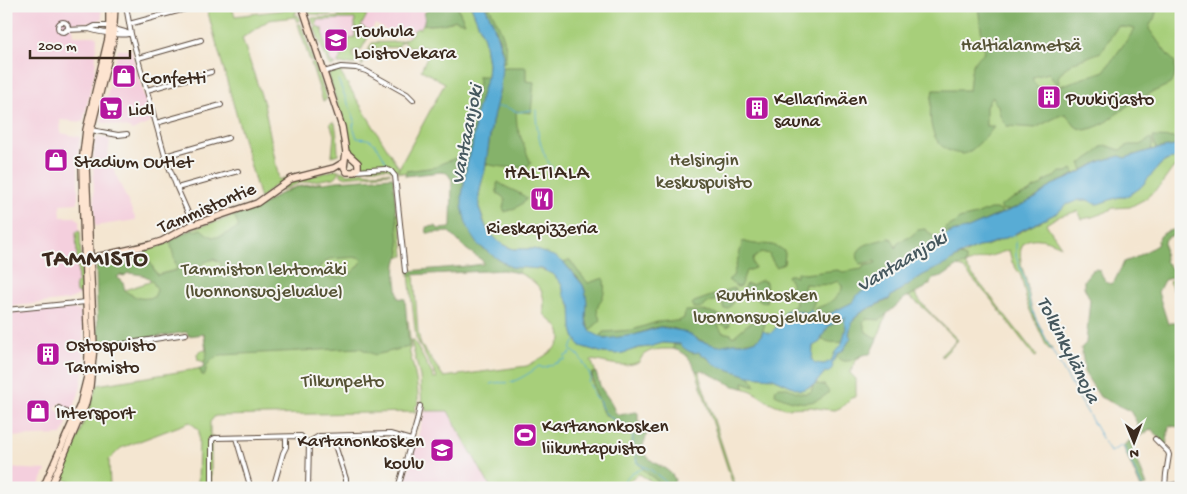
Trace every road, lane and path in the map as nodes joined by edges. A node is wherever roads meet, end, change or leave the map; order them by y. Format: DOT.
graph roads {
  1 [pos="109,6"];
  2 [pos="115,6"];
  3 [pos="126,6"];
  4 [pos="302,6"];
  5 [pos="353,6"];
  6 [pos="189,8"];
  7 [pos="364,9"];
  8 [pos="129,24"];
  9 [pos="67,25"];
  10 [pos="89,28"];
  11 [pos="74,29"];
  12 [pos="66,30"];
  13 [pos="111,31"];
  14 [pos="130,34"];
  15 [pos="201,40"];
  16 [pos="138,58"];
  17 [pos="211,72"];
  18 [pos="324,72"];
  19 [pos="147,90"];
  20 [pos="413,100"];
  21 [pos="221,105"];
  22 [pos="156,123"];
  23 [pos="89,130"];
  24 [pos="127,134"];
  25 [pos="228,138"];
  26 [pos="346,152"];
  27 [pos="165,156"];
  28 [pos="352,158"];
  29 [pos="345,162"];
  30 [pos="334,168"];
  31 [pos="357,168"];
  32 [pos="238,170"];
  33 [pos="346,171"];
  34 [pos="177,188"];
  35 [pos="194,224"];
  36 [pos="87,258"];
  37 [pos="405,271"];
  38 [pos="89,302"];
  39 [pos="6,310"];
  40 [pos="186,334"];
  41 [pos="91,347"];
  42 [pos="420,406"];
  43 [pos="60,408"];
  44 [pos="77,418"];
  45 [pos="332,436"];
  46 [pos="286,437"];
  47 [pos="236,438"];
  48 [pos="1155,439"];
  49 [pos="411,440"];
  50 [pos="309,442"];
  51 [pos="1180,486"];
  52 [pos="1165,487"];
  53 [pos="43,488"];
  54 [pos="50,488"];
  55 [pos="212,488"];
  56 [pos="249,488"];
  57 [pos="273,488"];
  58 [pos="308,488"];
  59 [pos="346,488"];
  60 [pos="398,488"];
  61 [pos="1152,488"];
  1 -- 13 [label="main road"];
  2 -- 13 [label="main road"];
  3 -- 8 [label="street"];
  4 -- 18 [label="main road"];
  5 -- 7 [label="street"];
  6 -- 8 [label="street"];
  8 -- 14 [label="street"];
  9 -- 11 [label="street"];
  9 -- 12 [label="street"];
  9 -- 12 [label="street"];
  10 -- 11 [label="street"];
  10 -- 13 [label="street"];
  10 -- 13 [label="street"];
  11 -- 12 [label="street"];
  13 -- 14 [label="street"];
  13 -- 23 [label="main road"];
  14 -- 16 [label="street"];
  15 -- 16 [label="street"];
  16 -- 19 [label="street"];
  17 -- 19 [label="street"];
  18 -- 20 [label="street"];
  18 -- 26 [label="main road"];
  19 -- 22 [label="street"];
  21 -- 22 [label="street"];
  22 -- 27 [label="street"];
  23 -- 24 [label="street"];
  23 -- 36 [label="main road"];
  25 -- 27 [label="street"];
  26 -- 28 [label="main road"];
  26 -- 29 [label="main road"];
  27 -- 34 [label="street"];
  28 -- 29 [label="main road"];
  28 -- 31 [label="main road"];
  29 -- 30 [label="main road, Tammistontie"];
  29 -- 33 [label="main road"];
  30 -- 33 [label="main road, Tammistontie"];
  30 -- 35 [label="main road, Tammistontie"];
  31 -- 33 [label="main road"];
  31 -- 37 [label="street"];
  32 -- 34 [label="street"];
  34 -- 35 [label="street"];
  35 -- 36 [label="main road, Tammistontie"];
  36 -- 38 [label="main road"];
  38 -- 39 [label="street"];
  38 -- 41 [label="main road"];
  40 -- 41 [label="street"];
  41 -- 44 [label="main road"];
  42 -- 49 [label="street"];
  43 -- 44 [label="street"];
  44 -- 53 [label="main road"];
  44 -- 54 [label="main road"];
  45 -- 49 [label="street"];
  45 -- 50 [label="street"];
  45 -- 59 [label="street"];
  46 -- 47 [label="street"];
  46 -- 50 [label="street"];
  46 -- 57 [label="street"];
  47 -- 55 [label="street"];
  47 -- 56 [label="street"];
  48 -- 52 [label="street"];
  49 -- 60 [label="street"];
  50 -- 58 [label="street"];
  51 -- 52 [label="main road"];
  52 -- 61 [label="main road"];
}
